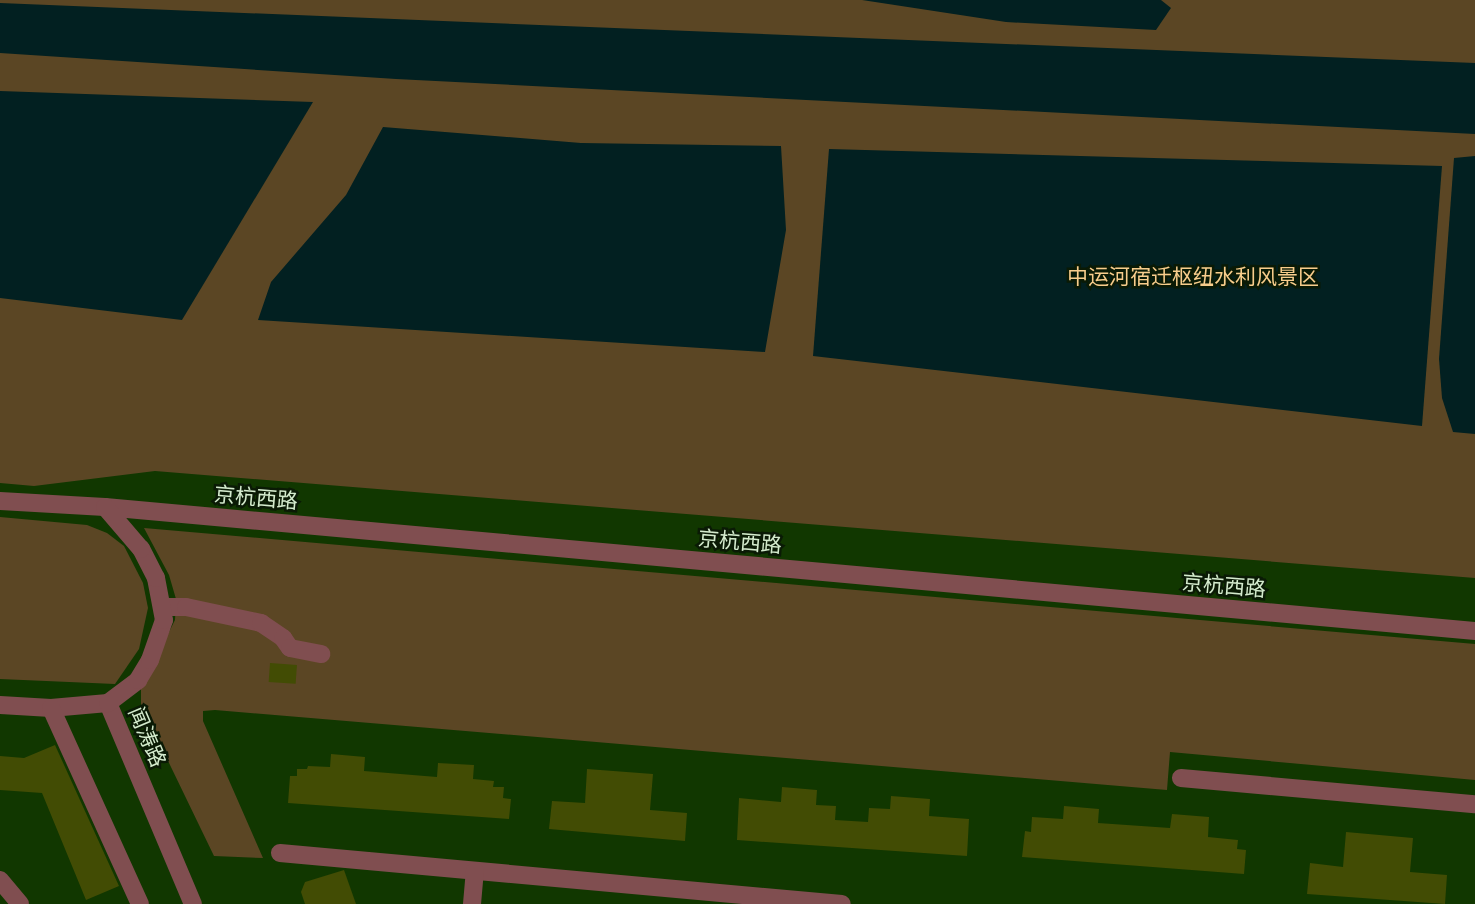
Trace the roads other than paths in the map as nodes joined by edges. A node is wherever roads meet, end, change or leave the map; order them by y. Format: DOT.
graph roads {
  1 [pos="0,501"];
  2 [pos="105,507"];
  3 [pos="163,607"];
  4 [pos="1475,631"];
  5 [pos="321,654"];
  6 [pos="108,703"];
  7 [pos="0,705"];
  8 [pos="51,708"];
  9 [pos="1181,778"];
  10 [pos="1475,804"];
  11 [pos="280,853"];
  12 [pos="475,870"];
  13 [pos="0,880"];
  14 [pos="20,904"];
  15 [pos="140,904"];
  16 [pos="193,904"];
  17 [pos="472,904"];
  18 [pos="843,904"];
  1 -- 2 [label="street, 京杭西路"];
  2 -- 3 [label="street, 闻涛路"];
  2 -- 4 [label="street, 京杭西路"];
  3 -- 5 [label="street"];
  3 -- 6 [label="street, 闻涛路"];
  6 -- 8 [label="street"];
  6 -- 16 [label="street, 闻涛路"];
  7 -- 8 [label="street"];
  8 -- 15 [label="street"];
  9 -- 10 [label="street"];
  11 -- 12 [label="street"];
  12 -- 17 [label="street"];
  12 -- 18 [label="street"];
  13 -- 14 [label="street"];
}
